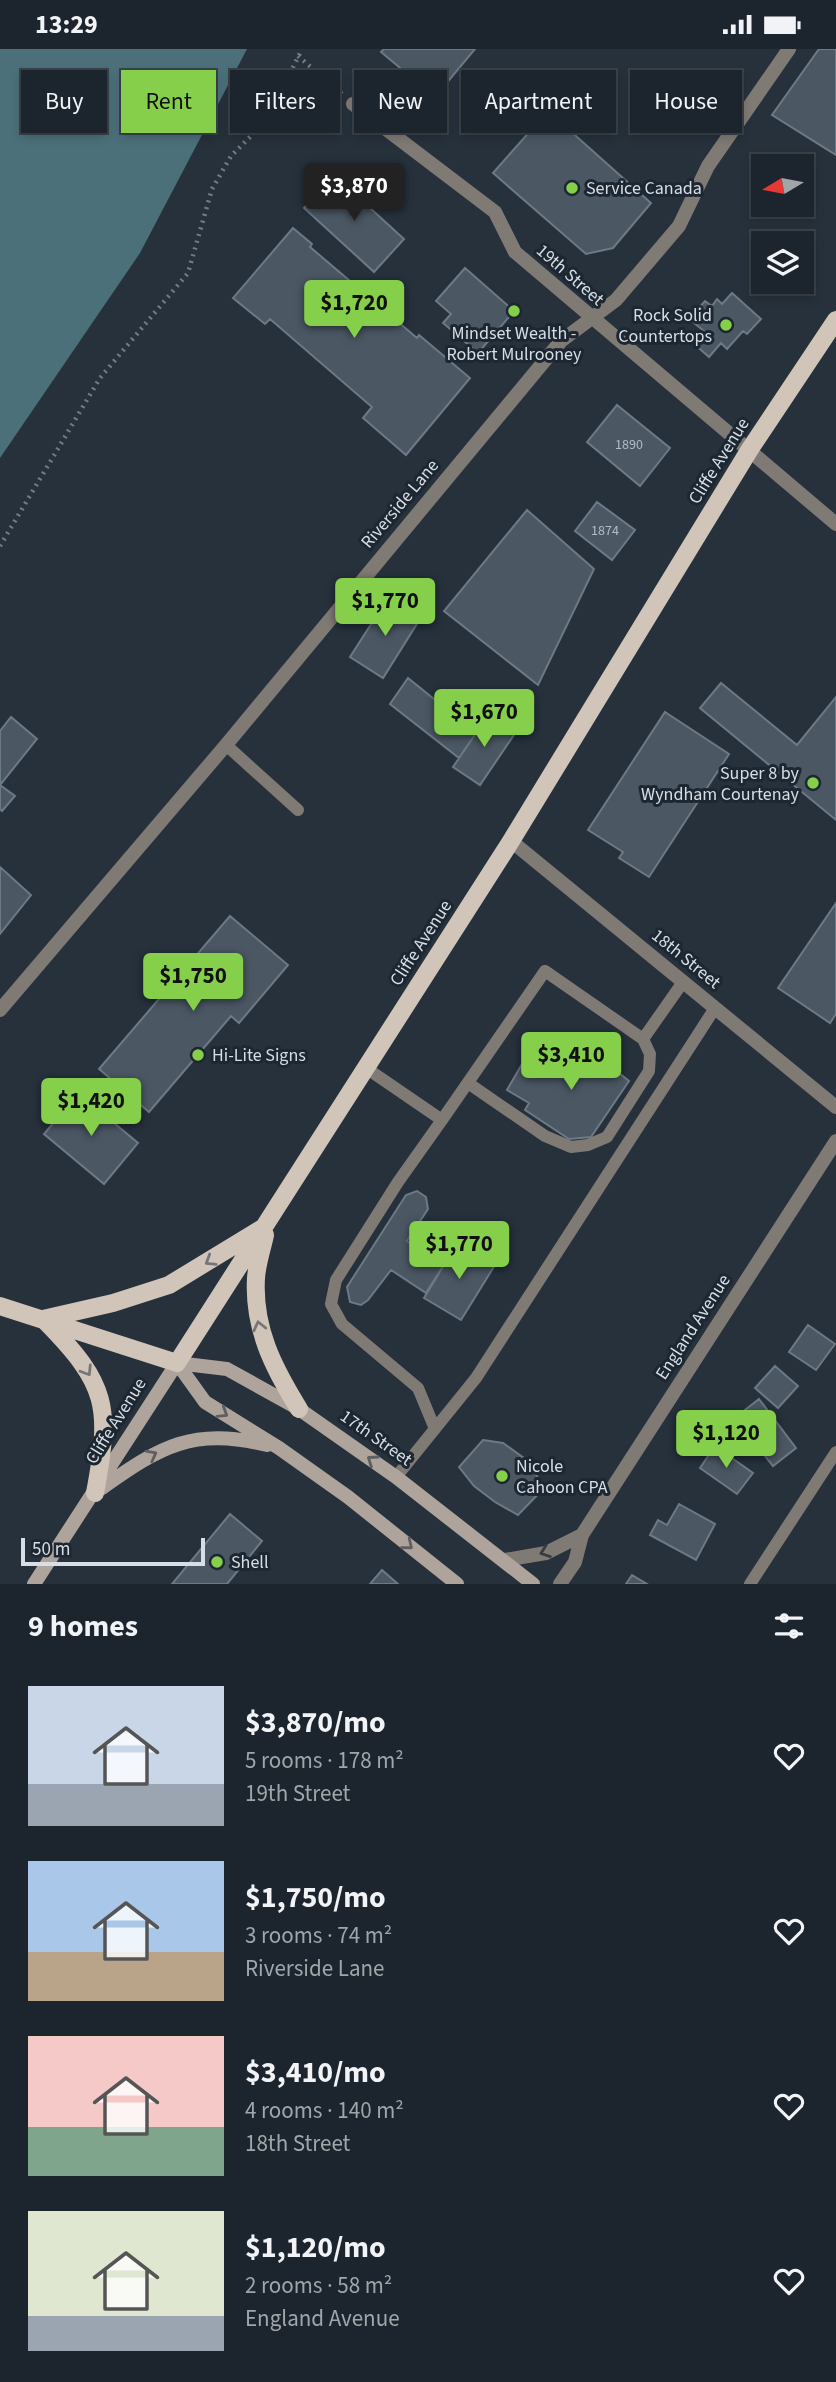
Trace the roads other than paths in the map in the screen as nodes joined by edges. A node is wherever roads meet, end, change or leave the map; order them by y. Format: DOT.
graph roads {
  1 [pos="789,49"];
  2 [pos="353,104"];
  3 [pos="590,318"];
  4 [pos="836,320"];
  5 [pos="750,449"];
  6 [pos="836,524"];
  7 [pos="226,745"];
  8 [pos="298,810"];
  9 [pos="512,841"];
  10 [pos="683,982"];
  11 [pos="715,1007"];
  12 [pos="0,1010"];
  13 [pos="643,1039"];
  14 [pos="366,1068"];
  15 [pos="467,1083"];
  16 [pos="836,1107"];
  17 [pos="442,1120"];
  18 [pos="836,1141"];
  19 [pos="267,1225"];
  20 [pos="0,1306"];
  21 [pos="43,1319"];
  22 [pos="177,1363"];
  23 [pos="299,1409"];
  24 [pos="435,1429"];
  25 [pos="279,1448"];
  26 [pos="836,1452"];
  27 [pos="396,1477"];
  28 [pos="95,1493"];
  29 [pos="582,1535"];
  30 [pos="505,1560"];
  31 [pos="34,1584"];
  32 [pos="457,1584"];
  33 [pos="533,1584"];
  34 [pos="561,1584"];
  35 [pos="750,1584"];
  1 -- 3 [label="street, Riverside Lane"];
  2 -- 3 [label="street, 19th Street"];
  3 -- 5 [label="street, 19th Street"];
  3 -- 7 [label="street, Riverside Lane"];
  4 -- 5 [label="main road, Cliffe Avenue"];
  5 -- 6 [label="street, 19th Street"];
  5 -- 9 [label="main road, Cliffe Avenue"];
  7 -- 8 [label="lane"];
  7 -- 12 [label="street, Riverside Lane"];
  9 -- 10 [label="street, 18th Street"];
  9 -- 14 [label="main road, Cliffe Avenue"];
  10 -- 11 [label="street, 18th Street"];
  10 -- 13 [label="lane"];
  11 -- 16 [label="street, 18th Street"];
  11 -- 24 [label="lane"];
  13 -- 15 [label="lane"];
  13 -- 15 [label="lane"];
  14 -- 17 [label="lane"];
  14 -- 19 [label="main road, Cliffe Avenue"];
  15 -- 17 [label="lane"];
  17 -- 24 [label="lane"];
  18 -- 29 [label="street, England Avenue"];
  19 -- 21 [label="main road, one-way"];
  19 -- 22 [label="main road, Cliffe Avenue"];
  23 -- 19 [label="main road, one-way"];
  20 -- 21 [label="main road, 17th Street"];
  21 -- 22 [label="main road, 17th Street"];
  21 -- 28 [label="main road, one-way"];
  22 -- 23 [label="street, 17th Street"];
  22 -- 25 [label="street, one-way"];
  22 -- 28 [label="street, Cliffe Avenue"];
  27 -- 23 [label="street, 17th Street, one-way"];
  24 -- 27 [label="lane"];
  28 -- 25 [label="street, one-way"];
  25 -- 32 [label="street, one-way"];
  26 -- 35 [label="lane"];
  27 -- 30 [label="street, 17th Street"];
  28 -- 31 [label="street, Cliffe Avenue"];
  29 -- 30 [label="street, one-way"];
  29 -- 34 [label="street, England Avenue"];
  30 -- 33 [label="street, 17th Street"];
}
